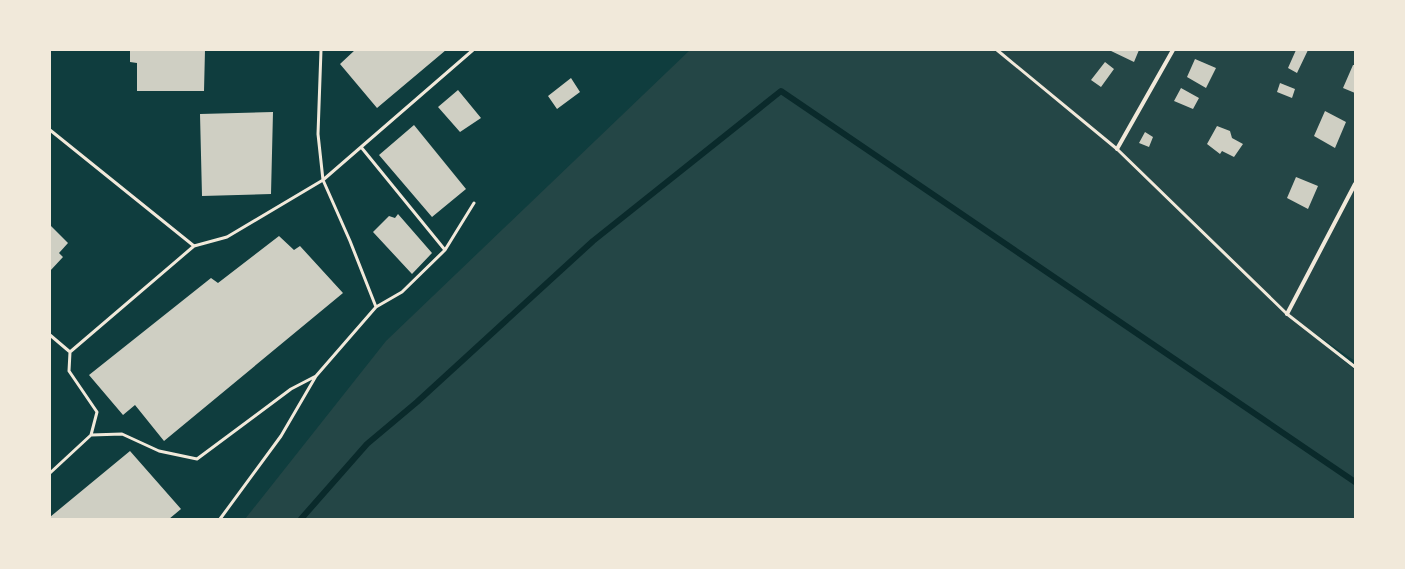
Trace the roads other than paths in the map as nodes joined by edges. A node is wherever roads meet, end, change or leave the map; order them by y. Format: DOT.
graph roads {
  1 [pos="321,50"];
  2 [pos="473,50"];
  3 [pos="997,50"];
  4 [pos="1173,50"];
  5 [pos="50,130"];
  6 [pos="361,147"];
  7 [pos="1117,149"];
  8 [pos="323,180"];
  9 [pos="1355,184"];
  10 [pos="474,204"];
  11 [pos="194,246"];
  12 [pos="445,250"];
  13 [pos="376,307"];
  14 [pos="1286,314"];
  15 [pos="50,335"];
  16 [pos="70,352"];
  17 [pos="1355,367"];
  18 [pos="316,376"];
  19 [pos="91,435"];
  20 [pos="50,473"];
  21 [pos="220,519"];
  1 -- 8 [label="lane"];
  2 -- 6 [label="lane"];
  3 -- 7 [label="lane"];
  4 -- 7 [label="street"];
  5 -- 11 [label="lane"];
  6 -- 8 [label="lane"];
  6 -- 12 [label="lane"];
  7 -- 14 [label="lane"];
  8 -- 11 [label="lane"];
  8 -- 13 [label="lane"];
  9 -- 14 [label="street"];
  10 -- 12 [label="lane"];
  11 -- 16 [label="lane"];
  12 -- 13 [label="lane"];
  13 -- 18 [label="lane"];
  14 -- 17 [label="lane"];
  15 -- 16 [label="lane"];
  16 -- 19 [label="lane"];
  18 -- 19 [label="lane"];
  18 -- 21 [label="lane"];
  19 -- 20 [label="lane"];
}
